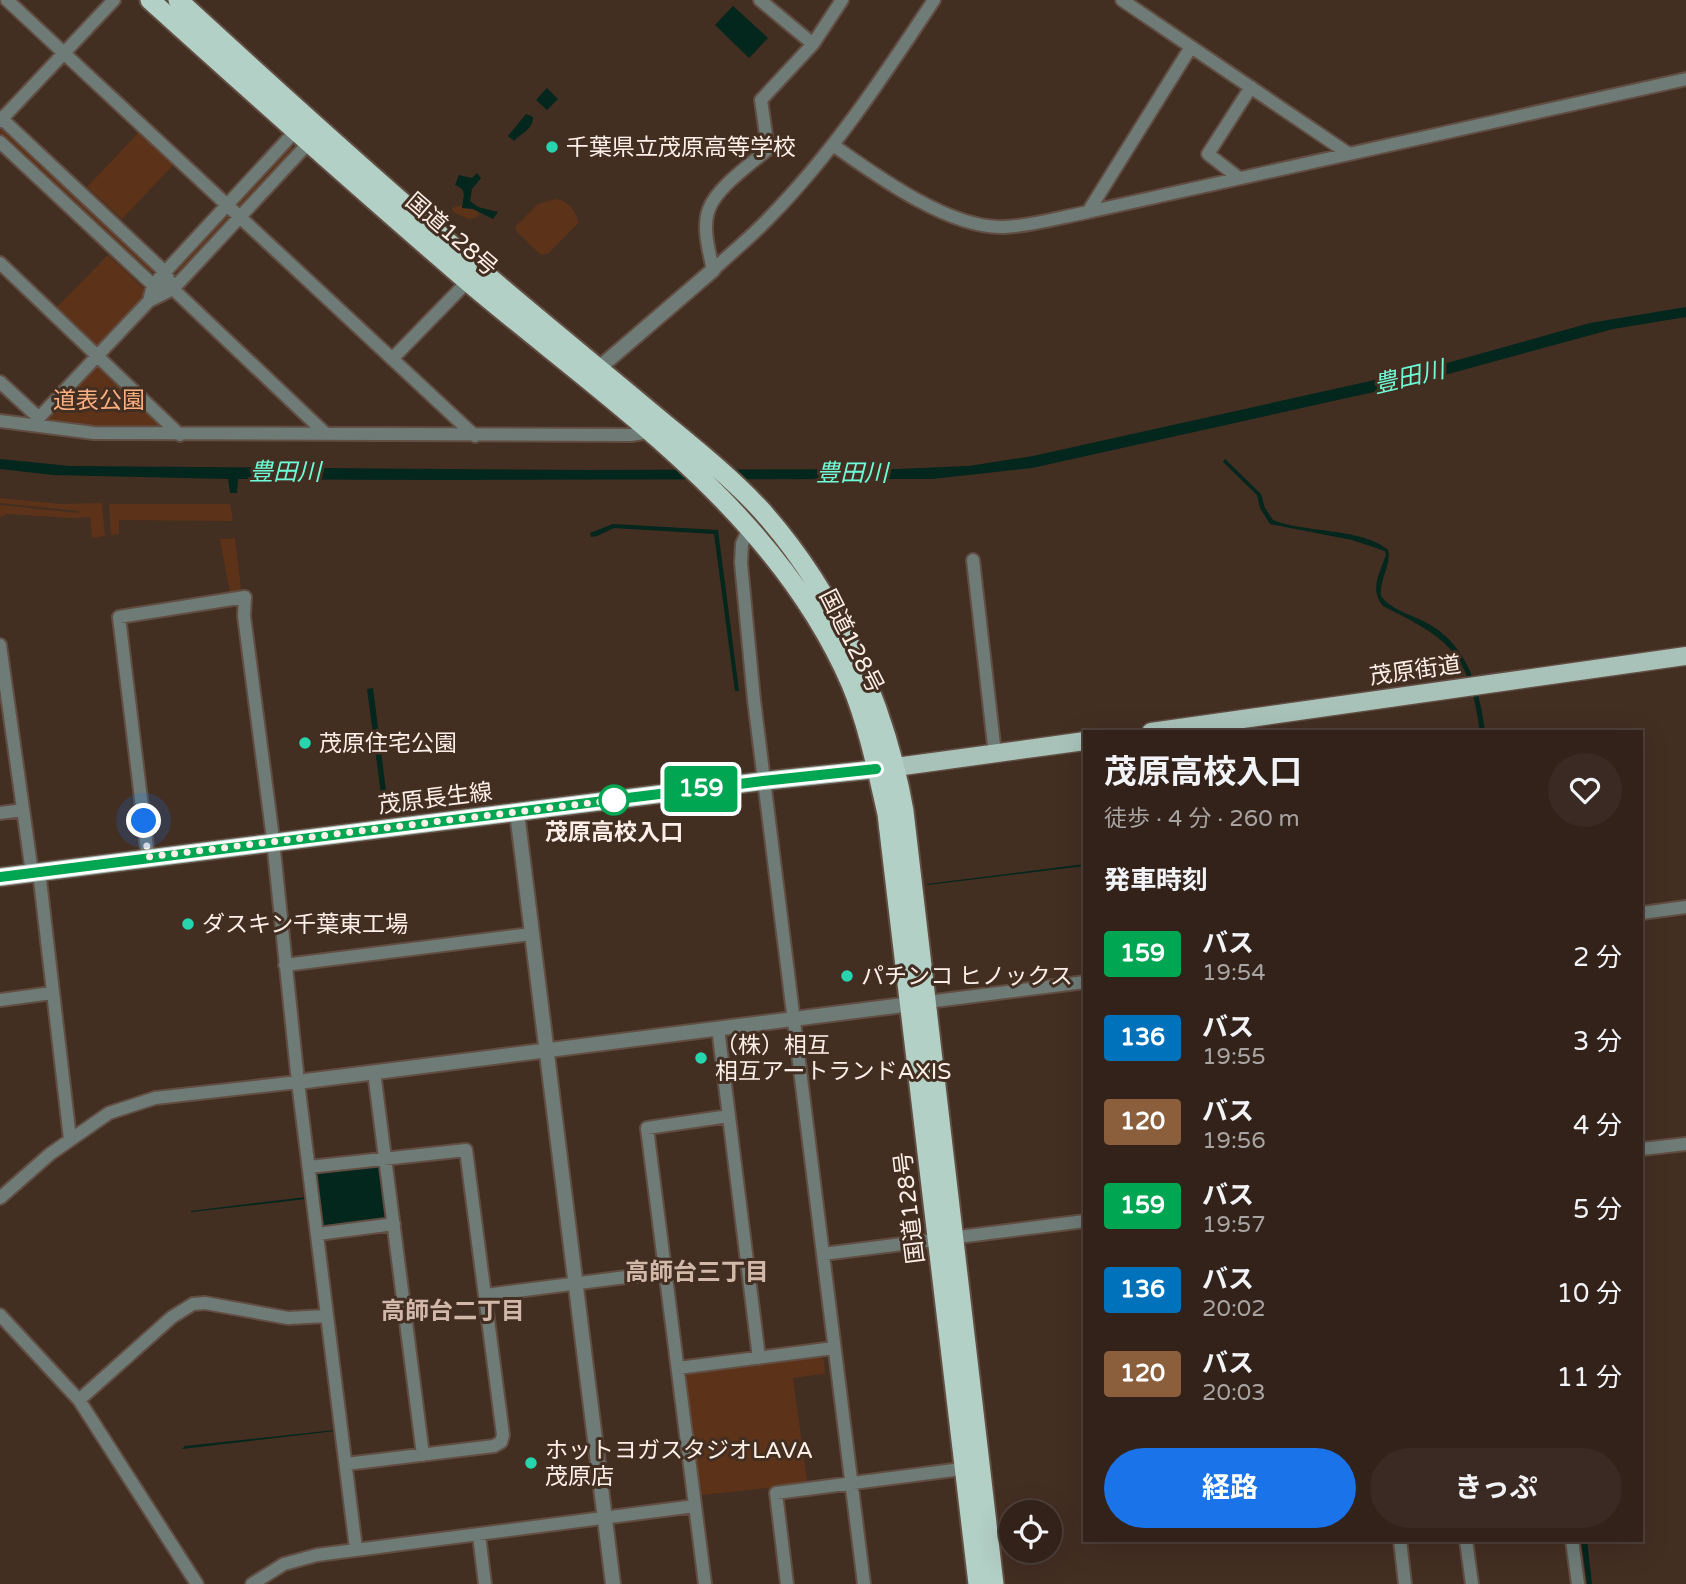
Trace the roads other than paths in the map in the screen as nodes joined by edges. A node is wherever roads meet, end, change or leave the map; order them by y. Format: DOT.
graph roads {
  1 [pos="7,0"];
  2 [pos="114,0"];
  3 [pos="150,0"];
  4 [pos="178,0"];
  5 [pos="760,0"];
  6 [pos="842,0"];
  7 [pos="934,0"];
  8 [pos="1122,0"];
  9 [pos="813,44"];
  10 [pos="1191,47"];
  11 [pos="64,53"];
  12 [pos="1686,79"];
  13 [pos="1251,87"];
  14 [pos="1,119"];
  15 [pos="306,133"];
  16 [pos="0,142"];
  17 [pos="833,145"];
  18 [pos="1349,154"];
  19 [pos="1239,178"];
  20 [pos="226,205"];
  21 [pos="1088,212"];
  22 [pos="240,218"];
  23 [pos="0,263"];
  24 [pos="713,270"];
  25 [pos="165,271"];
  26 [pos="468,281"];
  27 [pos="153,285"];
  28 [pos="173,289"];
  29 [pos="149,301"];
  30 [pos="99,355"];
  31 [pos="392,359"];
  32 [pos="593,374"];
  33 [pos="0,382"];
  34 [pos="0,421"];
  35 [pos="35,421"];
  36 [pos="326,434"];
  37 [pos="660,434"];
  38 [pos="180,435"];
  39 [pos="475,436"];
  40 [pos="749,528"];
  41 [pos="973,560"];
  42 [pos="0,645"];
  43 [pos="1686,656"];
  44 [pos="5,727"];
  45 [pos="1165,730"];
  46 [pos="1083,741"];
  47 [pos="995,754"];
  48 [pos="886,768"];
  49 [pos="763,781"];
  50 [pos="23,810"];
  51 [pos="0,813"];
  52 [pos="517,813"];
  53 [pos="272,842"];
  54 [pos="148,857"];
  55 [pos="35,872"];
  56 [pos="0,877"];
  57 [pos="1686,907"];
  58 [pos="1643,913"];
  59 [pos="531,934"];
  60 [pos="285,965"];
  61 [pos="1083,982"];
  62 [pos="52,993"];
  63 [pos="0,1000"];
  64 [pos="918,1003"];
  65 [pos="793,1019"];
  66 [pos="718,1028"];
  67 [pos="546,1050"];
  68 [pos="374,1072"];
  69 [pos="299,1082"];
  70 [pos="729,1116"];
  71 [pos="70,1139"];
  72 [pos="1686,1144"];
  73 [pos="1643,1149"];
  74 [pos="386,1160"];
  75 [pos="309,1167"];
  76 [pos="0,1198"];
  77 [pos="1083,1222"];
  78 [pos="394,1224"];
  79 [pos="318,1234"];
  80 [pos="946,1238"];
  81 [pos="822,1254"];
  82 [pos="665,1272"];
  83 [pos="575,1284"];
  84 [pos="486,1295"];
  85 [pos="0,1315"];
  86 [pos="327,1315"];
  87 [pos="834,1348"];
  88 [pos="759,1358"];
  89 [pos="678,1368"];
  90 [pos="79,1400"];
  91 [pos="423,1455"];
  92 [pos="346,1464"];
  93 [pos="973,1467"];
  94 [pos="851,1484"];
  95 [pos="695,1506"];
  96 [pos="605,1518"];
  97 [pos="479,1535"];
  98 [pos="1400,1542"];
  99 [pos="1466,1542"];
  100 [pos="1572,1542"];
  101 [pos="356,1549"];
  102 [pos="197,1584"];
  103 [pos="252,1584"];
  104 [pos="485,1584"];
  105 [pos="613,1584"];
  106 [pos="705,1584"];
  107 [pos="787,1584"];
  108 [pos="864,1584"];
  109 [pos="978,1584"];
  110 [pos="994,1584"];
  111 [pos="1405,1584"];
  112 [pos="1472,1584"];
  113 [pos="1578,1584"];
  1 -- 11 [label="street"];
  2 -- 11 [label="street"];
  3 -- 15 [label="highway, 国道128号"];
  4 -- 15 [label="highway, 国道128号"];
  5 -- 9 [label="street"];
  6 -- 9 [label="street"];
  7 -- 17 [label="street"];
  8 -- 10 [label="street"];
  9 -- 24 [label="street"];
  10 -- 13 [label="street"];
  10 -- 21 [label="street"];
  11 -- 14 [label="street"];
  11 -- 20 [label="street"];
  12 -- 18 [label="street"];
  13 -- 18 [label="street"];
  13 -- 19 [label="street"];
  14 -- 25 [label="street"];
  15 -- 20 [label="street"];
  15 -- 22 [label="street"];
  15 -- 26 [label="highway, 国道128号"];
  15 -- 32 [label="highway, 国道128号"];
  16 -- 27 [label="street"];
  17 -- 21 [label="street"];
  17 -- 24 [label="street"];
  18 -- 19 [label="street"];
  19 -- 21 [label="street"];
  20 -- 22 [label="street"];
  20 -- 25 [label="street"];
  22 -- 28 [label="street"];
  22 -- 31 [label="street"];
  23 -- 30 [label="street"];
  24 -- 32 [label="street"];
  25 -- 27 [label="street"];
  25 -- 28 [label="street"];
  26 -- 31 [label="street"];
  26 -- 32 [label="highway, 国道128号"];
  27 -- 28 [label="street"];
  27 -- 29 [label="street"];
  28 -- 29 [label="street"];
  28 -- 36 [label="street"];
  29 -- 30 [label="street"];
  30 -- 35 [label="street"];
  30 -- 38 [label="street"];
  31 -- 39 [label="street"];
  32 -- 37 [label="highway, 国道128号"];
  33 -- 35 [label="street"];
  34 -- 35 [label="street"];
  35 -- 38 [label="street"];
  36 -- 38 [label="street"];
  36 -- 39 [label="street"];
  37 -- 39 [label="street"];
  37 -- 40 [label="highway, 国道128号"];
  37 -- 48 [label="highway, 国道128号"];
  40 -- 48 [label="highway, 国道128号"];
  40 -- 49 [label="street"];
  41 -- 47 [label="street"];
  42 -- 44 [label="street"];
  43 -- 45 [label="main road, 茂原街道"];
  44 -- 50 [label="street"];
  46 -- 47 [label="main road"];
  47 -- 48 [label="main road"];
  48 -- 49 [label="main road, 茂原長生線"];
  48 -- 64 [label="highway, 国道128号"];
  49 -- 52 [label="main road, 茂原長生線"];
  49 -- 65 [label="street"];
  50 -- 51 [label="street"];
  50 -- 55 [label="street"];
  52 -- 53 [label="main road, 茂原長生線"];
  52 -- 59 [label="street"];
  53 -- 54 [label="main road, 茂原長生線"];
  53 -- 54 [label="street"];
  53 -- 60 [label="street"];
  54 -- 55 [label="main road, 茂原長生線"];
  55 -- 56 [label="main road, 茂原長生線"];
  55 -- 62 [label="street"];
  57 -- 58 [label="street"];
  59 -- 60 [label="street"];
  59 -- 67 [label="street"];
  60 -- 69 [label="street"];
  61 -- 64 [label="street"];
  62 -- 63 [label="street"];
  62 -- 71 [label="street"];
  64 -- 65 [label="street"];
  64 -- 80 [label="highway, 国道128号"];
  65 -- 66 [label="street"];
  65 -- 81 [label="street"];
  66 -- 67 [label="street"];
  66 -- 70 [label="street"];
  67 -- 68 [label="street"];
  67 -- 83 [label="street"];
  68 -- 69 [label="street"];
  68 -- 74 [label="street"];
  69 -- 71 [label="street"];
  69 -- 75 [label="street"];
  70 -- 82 [label="street"];
  70 -- 88 [label="street"];
  71 -- 76 [label="street"];
  72 -- 73 [label="street"];
  74 -- 75 [label="street"];
  74 -- 78 [label="street"];
  74 -- 84 [label="street"];
  75 -- 79 [label="street"];
  77 -- 80 [label="street"];
  78 -- 79 [label="street"];
  78 -- 91 [label="street"];
  79 -- 86 [label="street"];
  80 -- 81 [label="street"];
  80 -- 93 [label="highway, 国道128号"];
  81 -- 87 [label="street"];
  82 -- 83 [label="street"];
  82 -- 89 [label="street"];
  83 -- 84 [label="street"];
  83 -- 96 [label="street"];
  84 -- 91 [label="street"];
  85 -- 90 [label="street"];
  86 -- 90 [label="street"];
  86 -- 92 [label="street"];
  87 -- 88 [label="street"];
  87 -- 94 [label="street"];
  88 -- 89 [label="street"];
  89 -- 95 [label="street"];
  90 -- 102 [label="street"];
  91 -- 92 [label="street"];
  92 -- 101 [label="street"];
  93 -- 94 [label="street"];
  93 -- 109 [label="highway, 国道128号"];
  93 -- 110 [label="highway, 国道128号"];
  94 -- 107 [label="street"];
  94 -- 108 [label="street"];
  95 -- 96 [label="street"];
  95 -- 106 [label="street"];
  96 -- 97 [label="street"];
  96 -- 105 [label="street"];
  97 -- 101 [label="street"];
  97 -- 104 [label="street"];
  98 -- 111 [label="street"];
  99 -- 112 [label="street"];
  100 -- 113 [label="street"];
  101 -- 103 [label="street"];
}
